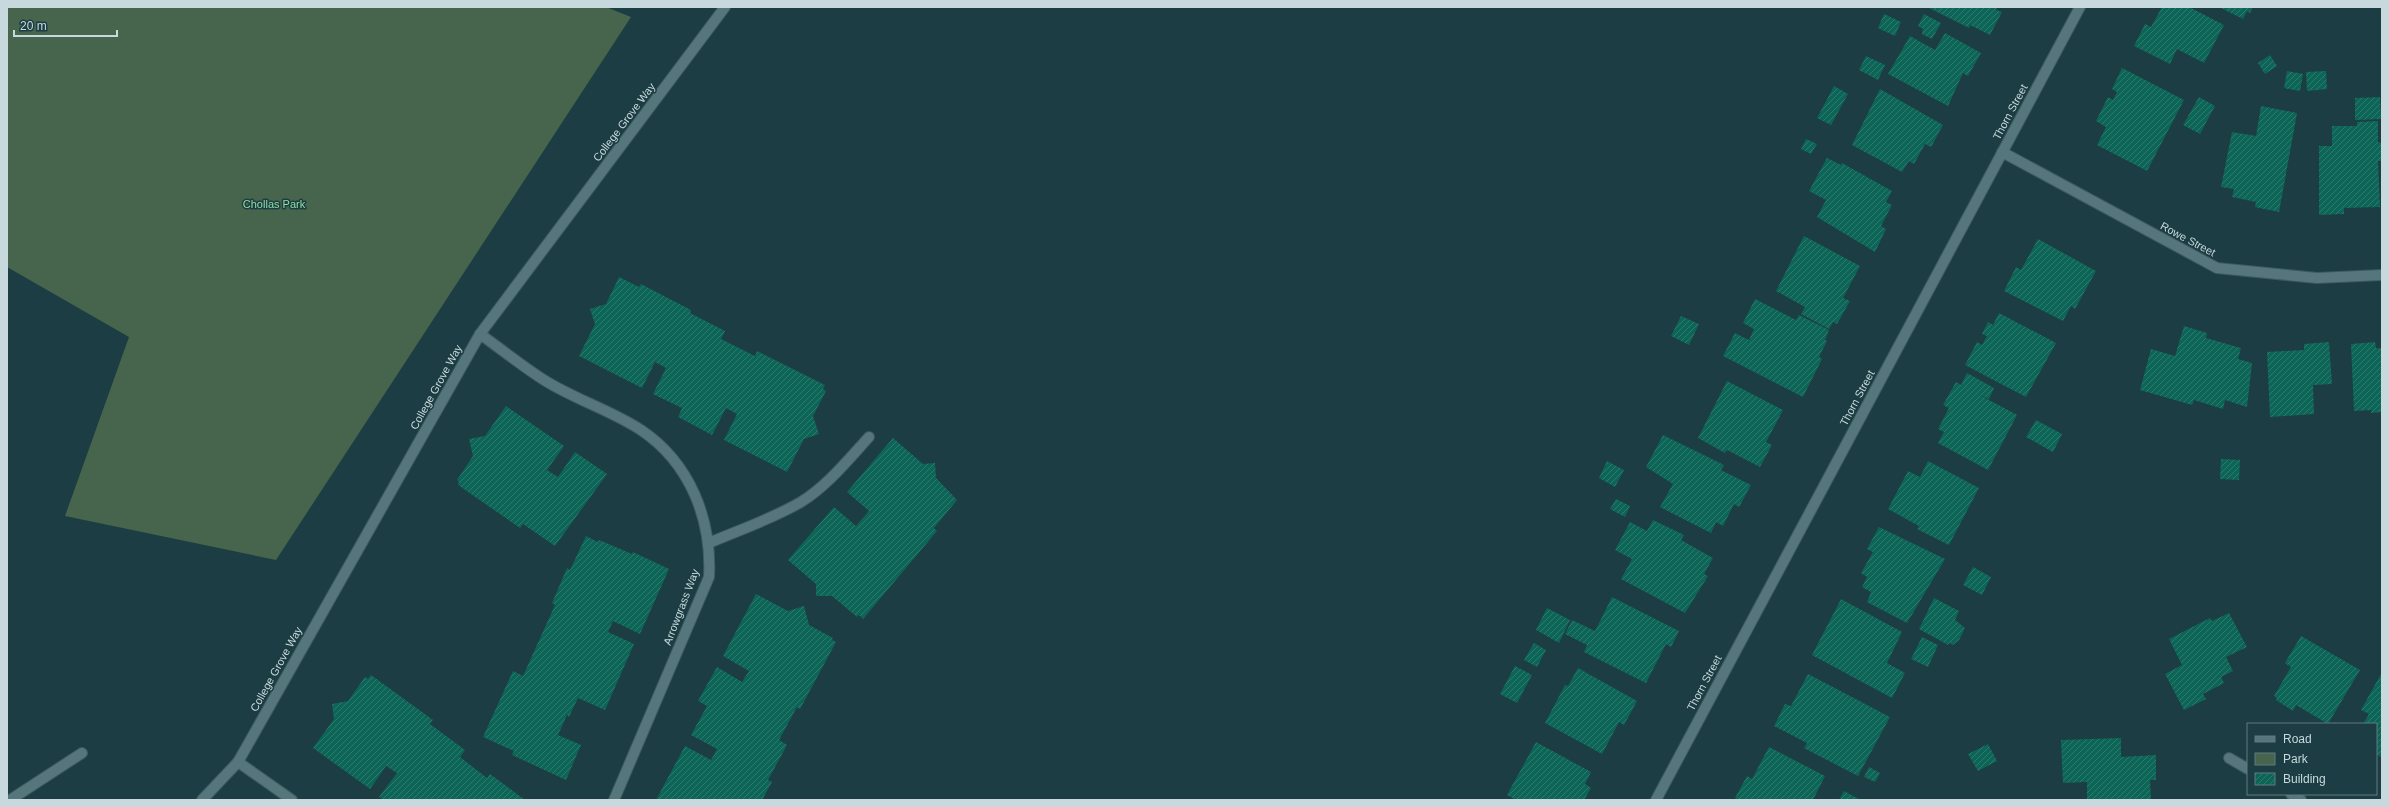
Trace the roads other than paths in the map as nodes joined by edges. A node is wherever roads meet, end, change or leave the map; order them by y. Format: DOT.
graph roads {
  1 [pos="725,7"];
  2 [pos="2080,7"];
  3 [pos="2002,152"];
  4 [pos="2382,275"];
  5 [pos="480,334"];
  6 [pos="869,437"];
  7 [pos="709,543"];
  8 [pos="82,753"];
  9 [pos="2229,758"];
  10 [pos="238,762"];
  11 [pos="2247,768"];
  12 [pos="10,800"];
  13 [pos="202,800"];
  14 [pos="292,800"];
  15 [pos="614,800"];
  16 [pos="1656,800"];
  1 -- 5 [label="street, College Grove Way"];
  2 -- 3 [label="street, Thorn Street"];
  3 -- 4 [label="street, Rowe Street"];
  3 -- 16 [label="street, Thorn Street"];
  5 -- 7 [label="street, Arrowgrass Way"];
  5 -- 10 [label="street, College Grove Way"];
  6 -- 7 [label="street"];
  7 -- 15 [label="street, Arrowgrass Way"];
  8 -- 12 [label="street"];
  9 -- 11 [label="street"];
  10 -- 13 [label="street, College Grove Way"];
  10 -- 14 [label="street"];
}
